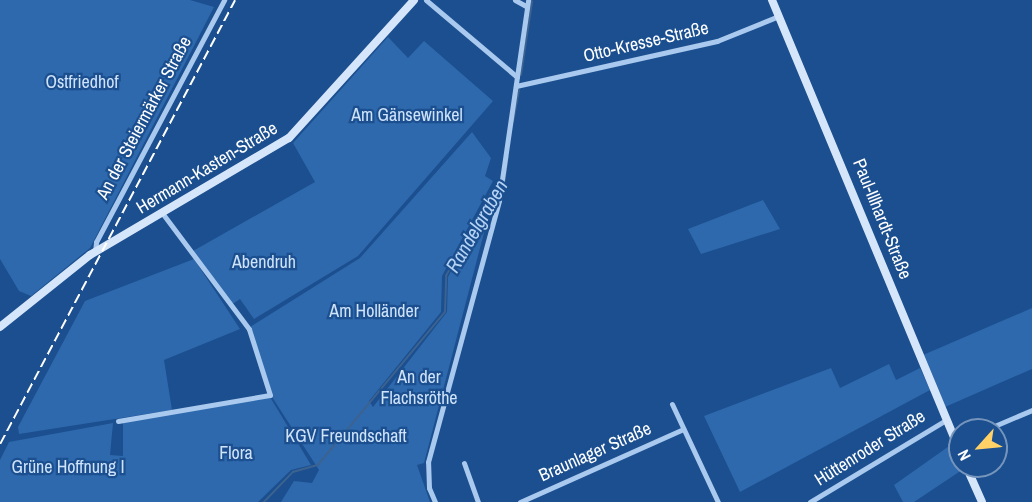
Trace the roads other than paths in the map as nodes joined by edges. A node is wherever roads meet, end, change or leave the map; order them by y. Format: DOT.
graph roads {
  1 [pos="414,0"];
  2 [pos="426,0"];
  3 [pos="515,0"];
  4 [pos="772,0"];
  5 [pos="224,1"];
  6 [pos="527,3"];
  7 [pos="779,16"];
  8 [pos="517,77"];
  9 [pos="516,86"];
  10 [pos="163,214"];
  11 [pos="95,252"];
  12 [pos="0,327"];
  13 [pos="672,404"];
  14 [pos="1032,410"];
  15 [pos="946,420"];
  16 [pos="1008,420"];
  17 [pos="118,421"];
  18 [pos="948,424"];
  19 [pos="683,429"];
  20 [pos="464,463"];
  21 [pos="971,478"];
  22 [pos="435,502"];
  23 [pos="478,502"];
  24 [pos="520,502"];
  25 [pos="717,502"];
  26 [pos="810,502"];
  27 [pos="982,502"];
  1 -- 10 [label="street, Hermann-Kasten-Straße"];
  2 -- 8 [label="street"];
  3 -- 6 [label="street"];
  4 -- 7 [label="street, Paul-Illhardt-Straße"];
  5 -- 11 [label="street, An der Steiermärker Straße"];
  6 -- 8 [label="street"];
  7 -- 9 [label="street, Otto-Kresse-Straße"];
  7 -- 15 [label="street, Paul-Illhardt-Straße"];
  8 -- 9 [label="street"];
  9 -- 22 [label="street"];
  10 -- 11 [label="street, Hermann-Kasten-Straße"];
  10 -- 17 [label="street"];
  11 -- 12 [label="street, Hermann-Kasten-Straße"];
  13 -- 19 [label="street"];
  14 -- 16 [label="street"];
  15 -- 18 [label="street, Paul-Illhardt-Straße"];
  15 -- 26 [label="street, Hüttenroder Straße"];
  19 -- 24 [label="street, Braunlager Straße"];
  19 -- 25 [label="street"];
  20 -- 23 [label="street"];
  21 -- 27 [label="street"];
}
